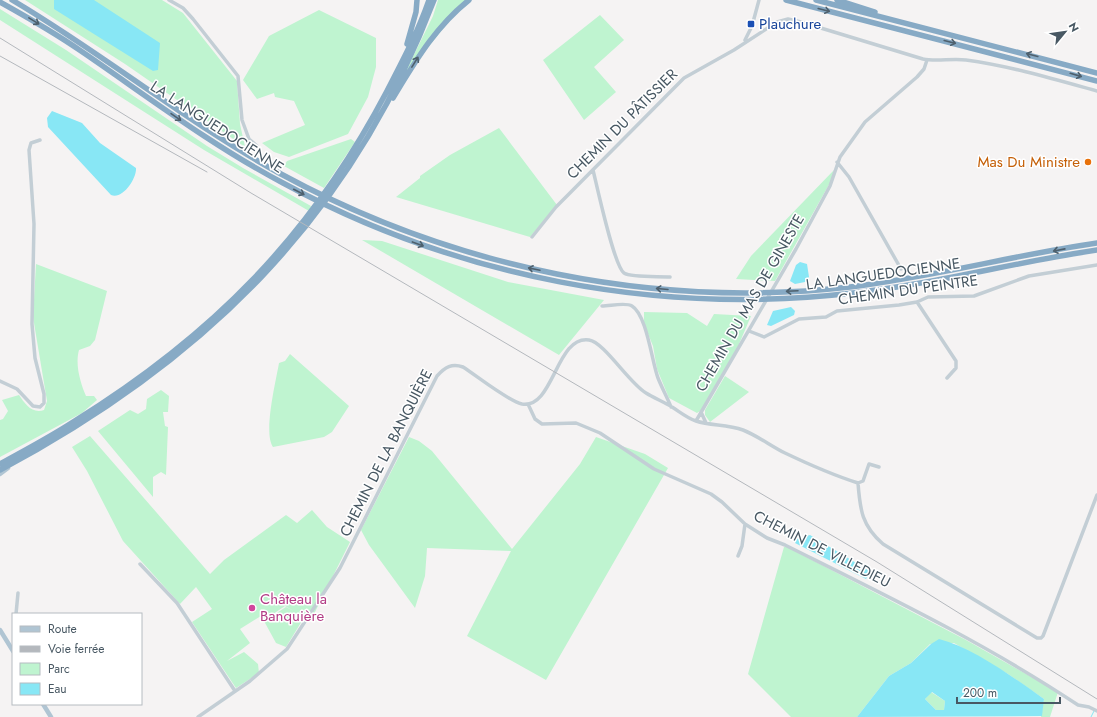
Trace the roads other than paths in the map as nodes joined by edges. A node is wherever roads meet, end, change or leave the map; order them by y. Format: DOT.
graph roads {
  1 [pos="12,0"];
  2 [pos="169,0"];
  3 [pos="417,0"];
  4 [pos="429,0"];
  5 [pos="434,0"];
  6 [pos="468,0"];
  7 [pos="759,0"];
  8 [pos="786,0"];
  9 [pos="816,0"];
  10 [pos="837,0"];
  11 [pos="0,2"];
  12 [pos="909,24"];
  13 [pos="743,43"];
  14 [pos="404,58"];
  15 [pos="927,60"];
  16 [pos="1097,72"];
  17 [pos="1097,81"];
  18 [pos="1097,90"];
  19 [pos="386,105"];
  20 [pos="40,140"];
  21 [pos="257,146"];
  22 [pos="838,162"];
  23 [pos="593,170"];
  24 [pos="330,191"];
  25 [pos="300,231"];
  26 [pos="532,237"];
  27 [pos="1097,243"];
  28 [pos="1097,250"];
  29 [pos="1097,265"];
  30 [pos="901,269"];
  31 [pos="670,277"];
  32 [pos="918,302"];
  33 [pos="602,306"];
  34 [pos="749,331"];
  35 [pos="947,378"];
  36 [pos="0,381"];
  37 [pos="528,404"];
  38 [pos="671,407"];
  39 [pos="701,412"];
  40 [pos="696,421"];
  41 [pos="706,423"];
  42 [pos="16,455"];
  43 [pos="0,461"];
  44 [pos="0,464"];
  45 [pos="12,464"];
  46 [pos="879,467"];
  47 [pos="0,470"];
  48 [pos="0,474"];
  49 [pos="858,483"];
  50 [pos="1097,495"];
  51 [pos="744,524"];
  52 [pos="738,556"];
  53 [pos="140,564"];
  54 [pos="18,593"];
  55 [pos="16,613"];
  56 [pos="0,630"];
  57 [pos="12,649"];
  58 [pos="235,691"];
  59 [pos="44,705"];
  60 [pos="1095,710"];
  61 [pos="51,717"];
  62 [pos="198,717"];
  27 -- 1 [label="highway, LA LANGUEDOCIENNE, one-way"];
  2 -- 21 [label="street"];
  3 -- 14 [label="highway"];
  4 -- 14 [label="highway"];
  5 -- 19 [label="highway"];
  19 -- 6 [label="highway, one-way"];
  7 -- 13 [label="street"];
  8 -- 17 [label="highway, one-way"];
  9 -- 12 [label="highway"];
  10 -- 12 [label="highway"];
  11 -- 28 [label="highway, LA LANGUEDOCIENNE, one-way"];
  16 -- 12 [label="highway, one-way"];
  13 -- 15 [label="street, CHEMIN DU PÂTISSIER"];
  13 -- 23 [label="street, CHEMIN DU PÂTISSIER"];
  14 -- 24 [label="highway"];
  15 -- 18 [label="street, CHEMIN DU PÂTISSIER"];
  15 -- 22 [label="street, CHEMIN DU MAS DE GINESTE"];
  19 -- 24 [label="highway"];
  20 -- 36 [label="street"];
  22 -- 30 [label="street"];
  22 -- 34 [label="street, CHEMIN DU MAS DE GINESTE"];
  23 -- 26 [label="street, CHEMIN DU PÂTISSIER"];
  23 -- 31 [label="street"];
  24 -- 25 [label="highway"];
  25 -- 42 [label="highway"];
  25 -- 45 [label="highway"];
  29 -- 32 [label="street, CHEMIN DU PEINTRE"];
  32 -- 34 [label="street, CHEMIN DU PEINTRE"];
  32 -- 35 [label="street"];
  33 -- 38 [label="street"];
  34 -- 39 [label="street, CHEMIN DU MAS DE GINESTE"];
  37 -- 38 [label="street"];
  37 -- 51 [label="street, CHEMIN DE VILLEDIEU"];
  37 -- 58 [label="street, CHEMIN DE LA BANQUIÈRE"];
  38 -- 40 [label="street"];
  39 -- 40 [label="street, CHEMIN DU MAS DE GINESTE"];
  39 -- 41 [label="street"];
  40 -- 41 [label="street"];
  41 -- 49 [label="street"];
  42 -- 43 [label="main road"];
  42 -- 44 [label="highway"];
  45 -- 47 [label="highway"];
  45 -- 48 [label="main road"];
  46 -- 49 [label="street"];
  49 -- 50 [label="street"];
  51 -- 52 [label="street"];
  51 -- 60 [label="street, CHEMIN DE VILLEDIEU"];
  53 -- 58 [label="street"];
  54 -- 55 [label="street"];
  56 -- 57 [label="main road"];
  58 -- 62 [label="street, CHEMIN DE LA BANQUIÈRE"];
  59 -- 61 [label="main road"];
}
